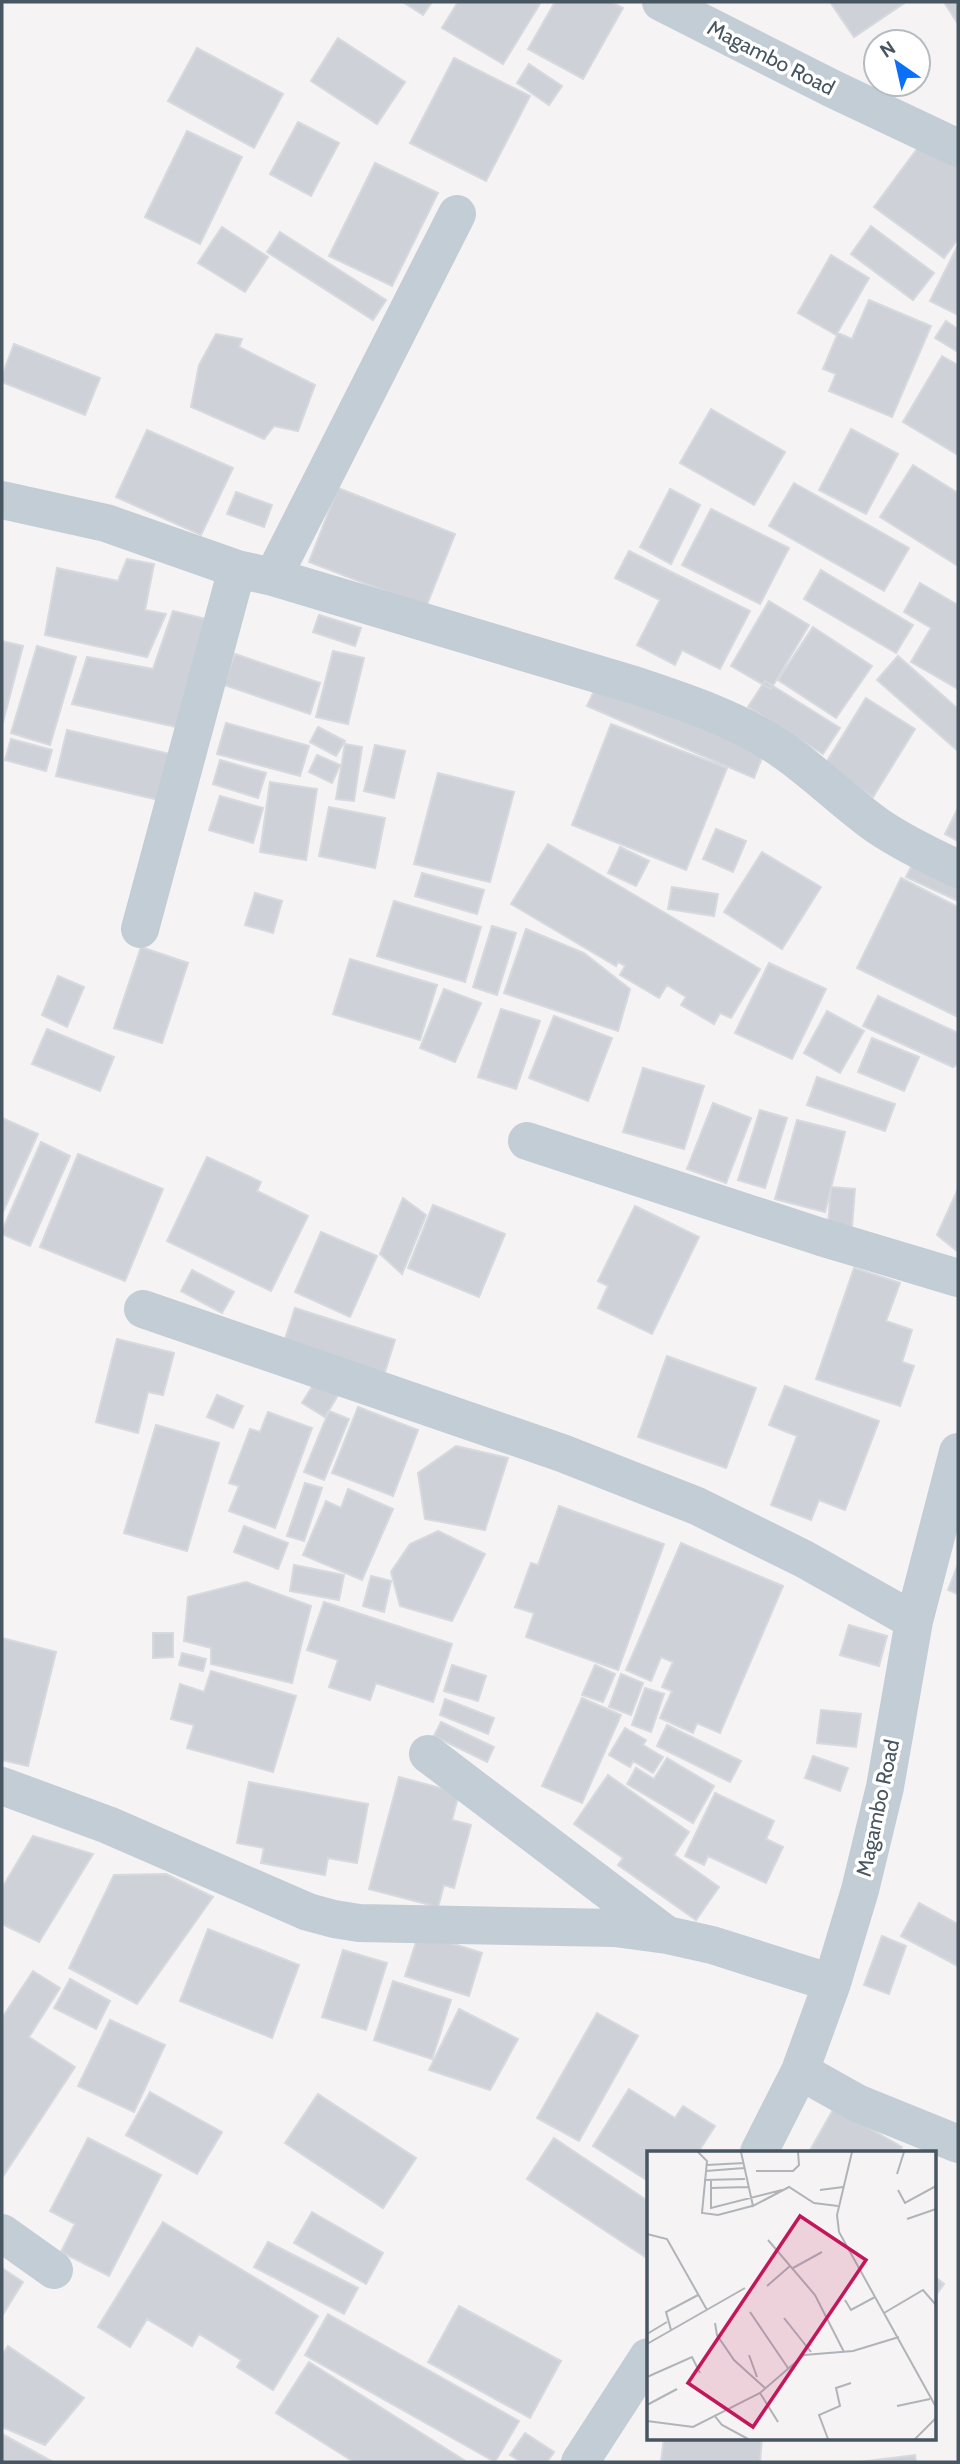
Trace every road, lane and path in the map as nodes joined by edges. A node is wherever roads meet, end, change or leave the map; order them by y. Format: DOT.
graph roads {
  1 [pos="661,2"];
  2 [pos="958,148"];
  3 [pos="457,214"];
  4 [pos="2,500"];
  5 [pos="255,573"];
  6 [pos="958,869"];
  7 [pos="140,929"];
  8 [pos="527,1141"];
  9 [pos="958,1278"];
  10 [pos="144,1309"];
  11 [pos="958,1452"];
  12 [pos="914,1621"];
  13 [pos="428,1754"];
  14 [pos="2,1786"];
  15 [pos="667,1935"];
  16 [pos="832,1983"];
  17 [pos="800,2071"];
  18 [pos="958,2144"];
  19 [pos="760,2151"];
  20 [pos="2,2233"];
  21 [pos="54,2270"];
  22 [pos="647,2360"];
  23 [pos="580,2462"];
  1 -- 2 [label="street, Magambo Road"];
  3 -- 5 [label="street"];
  4 -- 5 [label="street"];
  5 -- 6 [label="street"];
  5 -- 7 [label="street"];
  8 -- 9 [label="street"];
  10 -- 12 [label="street"];
  11 -- 12 [label="street, Magambo Road"];
  12 -- 16 [label="street, Magambo Road"];
  13 -- 15 [label="street"];
  14 -- 15 [label="street"];
  15 -- 16 [label="street"];
  16 -- 17 [label="street, Magambo Road"];
  17 -- 18 [label="street"];
  17 -- 19 [label="street, Magambo Road"];
  20 -- 21 [label="street"];
  22 -- 23 [label="street"];
}
